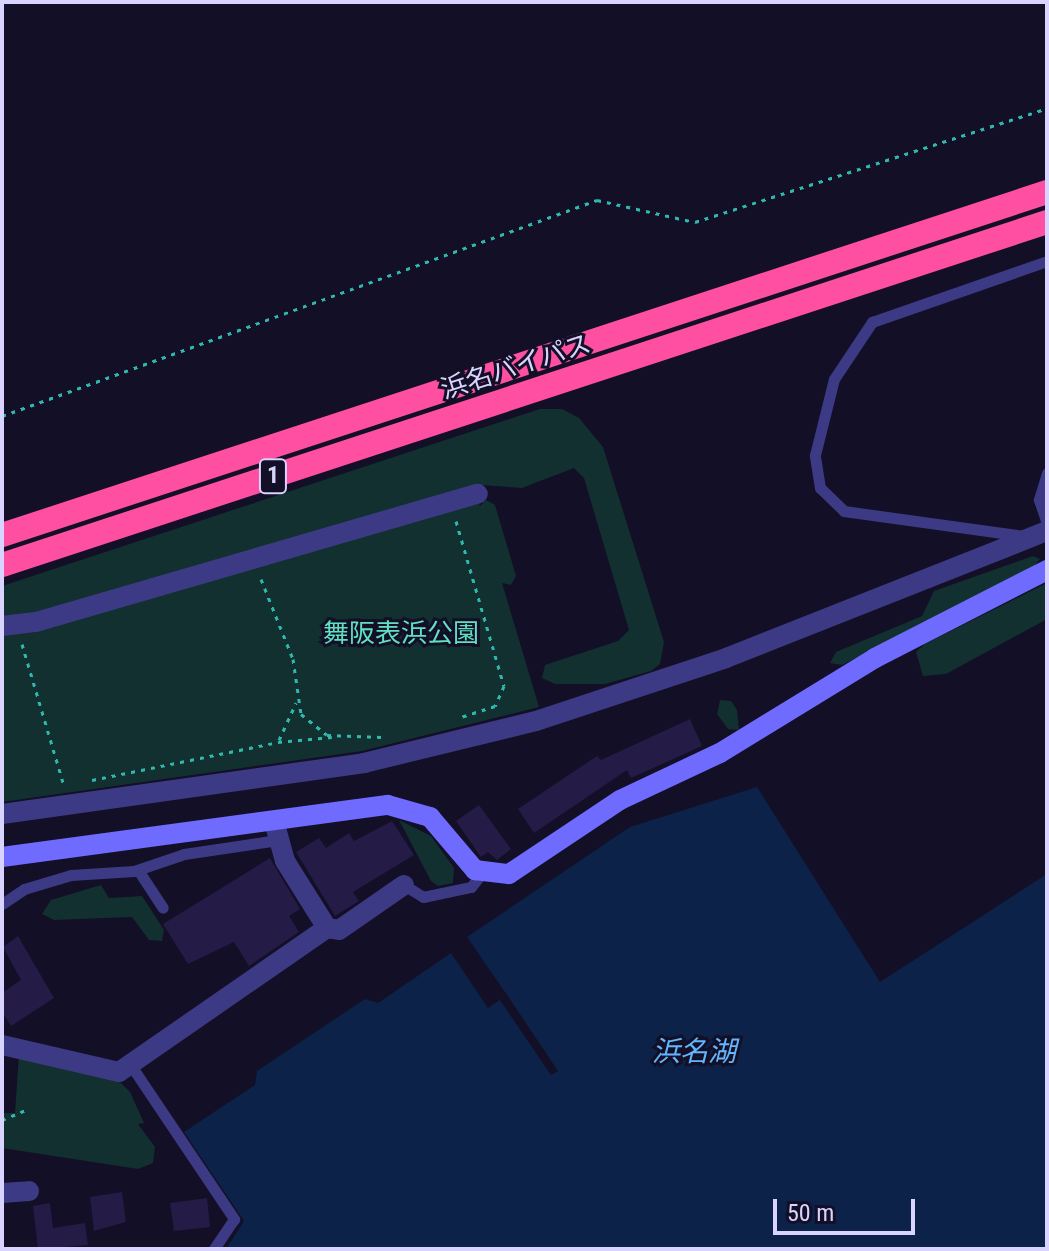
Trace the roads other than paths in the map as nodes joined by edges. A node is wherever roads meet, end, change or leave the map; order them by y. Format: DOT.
graph roads {
  1 [pos="1047,192"];
  2 [pos="1047,222"];
  3 [pos="1047,261"];
  4 [pos="1047,473"];
  5 [pos="478,494"];
  6 [pos="1042,531"];
  7 [pos="2,535"];
  8 [pos="2,565"];
  9 [pos="1047,570"];
  10 [pos="2,626"];
  11 [pos="2,814"];
  12 [pos="276,830"];
  13 [pos="2,857"];
  14 [pos="138,870"];
  15 [pos="482,873"];
  16 [pos="404,885"];
  17 [pos="2,904"];
  18 [pos="163,908"];
  19 [pos="327,928"];
  20 [pos="2,1045"];
  21 [pos="130,1064"];
  22 [pos="29,1191"];
  23 [pos="2,1193"];
  24 [pos="214,1249"];
  1 -- 7 [label="highway, 浜名バイパス / 1"];
  2 -- 8 [label="highway, 浜名バイパス / 1"];
  3 -- 6 [label="lane"];
  4 -- 6 [label="lane"];
  5 -- 10 [label="street"];
  6 -- 11 [label="street"];
  9 -- 15 [label="street"];
  12 -- 13 [label="street"];
  12 -- 14 [label="lane"];
  12 -- 15 [label="street"];
  12 -- 19 [label="street"];
  14 -- 17 [label="lane"];
  14 -- 18 [label="lane"];
  15 -- 16 [label="lane"];
  16 -- 19 [label="street"];
  19 -- 21 [label="street"];
  20 -- 21 [label="street"];
  21 -- 24 [label="lane"];
  22 -- 23 [label="street"];
}
